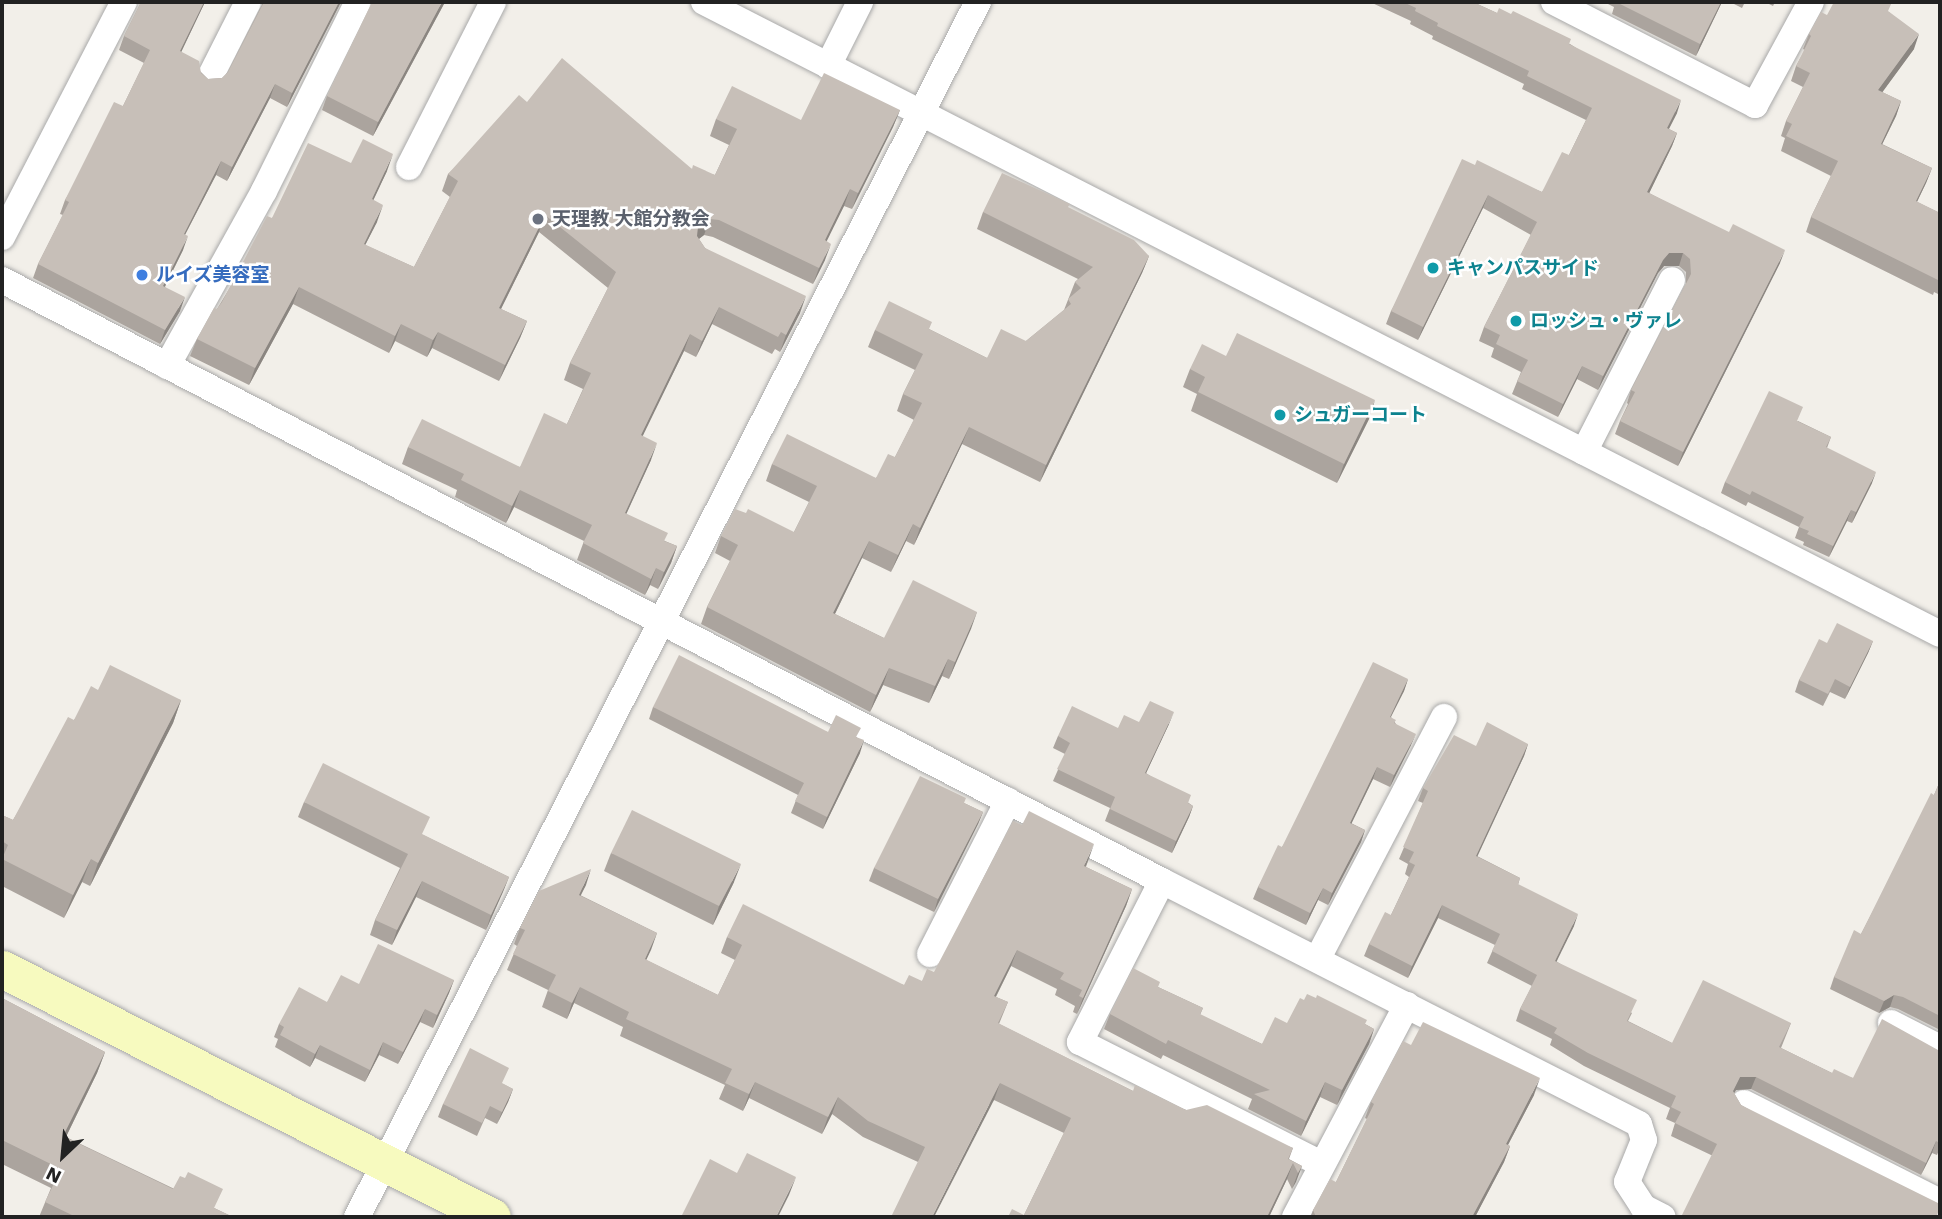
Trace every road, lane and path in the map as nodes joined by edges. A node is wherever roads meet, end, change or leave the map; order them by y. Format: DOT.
graph roads {
  1 [pos="124,2"];
  2 [pos="248,2"];
  3 [pos="358,2"];
  4 [pos="493,2"];
  5 [pos="704,2"];
  6 [pos="860,2"];
  7 [pos="978,2"];
  8 [pos="1554,2"];
  9 [pos="1811,2"];
  10 [pos="828,66"];
  11 [pos="209,79"];
  12 [pos="920,113"];
  13 [pos="409,167"];
  14 [pos="2,237"];
  15 [pos="2,280"];
  16 [pos="1672,280"];
  17 [pos="167,366"];
  18 [pos="1584,452"];
  19 [pos="662,621"];
  20 [pos="1940,634"];
  21 [pos="1444,718"];
  22 [pos="1008,801"];
  23 [pos="1162,881"];
  24 [pos="930,954"];
  25 [pos="1318,958"];
  26 [pos="2,968"];
  27 [pos="1407,1005"];
  28 [pos="1891,1023"];
  29 [pos="1940,1048"];
  30 [pos="1744,1103"];
  31 [pos="385,1162"];
  32 [pos="1322,1164"];
  33 [pos="1940,1202"];
  34 [pos="357,1217"];
  35 [pos="492,1217"];
  36 [pos="1295,1217"];
  37 [pos="1663,1217"];
  1 -- 14 [label="street"];
  2 -- 11 [label="street"];
  3 -- 17 [label="street"];
  4 -- 13 [label="street"];
  5 -- 10 [label="street"];
  6 -- 10 [label="street"];
  7 -- 12 [label="street"];
  8 -- 9 [label="street"];
  10 -- 12 [label="street"];
  12 -- 18 [label="street"];
  12 -- 19 [label="street"];
  15 -- 17 [label="street"];
  16 -- 18 [label="street"];
  17 -- 19 [label="street"];
  18 -- 20 [label="street"];
  19 -- 22 [label="street"];
  19 -- 31 [label="street"];
  21 -- 25 [label="street"];
  22 -- 23 [label="street"];
  22 -- 24 [label="street"];
  23 -- 25 [label="street"];
  23 -- 32 [label="street"];
  25 -- 27 [label="street"];
  26 -- 31 [label="street"];
  27 -- 32 [label="street"];
  27 -- 37 [label="street"];
  28 -- 29 [label="street"];
  30 -- 33 [label="street"];
  31 -- 34 [label="street"];
  31 -- 35 [label="street"];
  32 -- 36 [label="street"];
}
